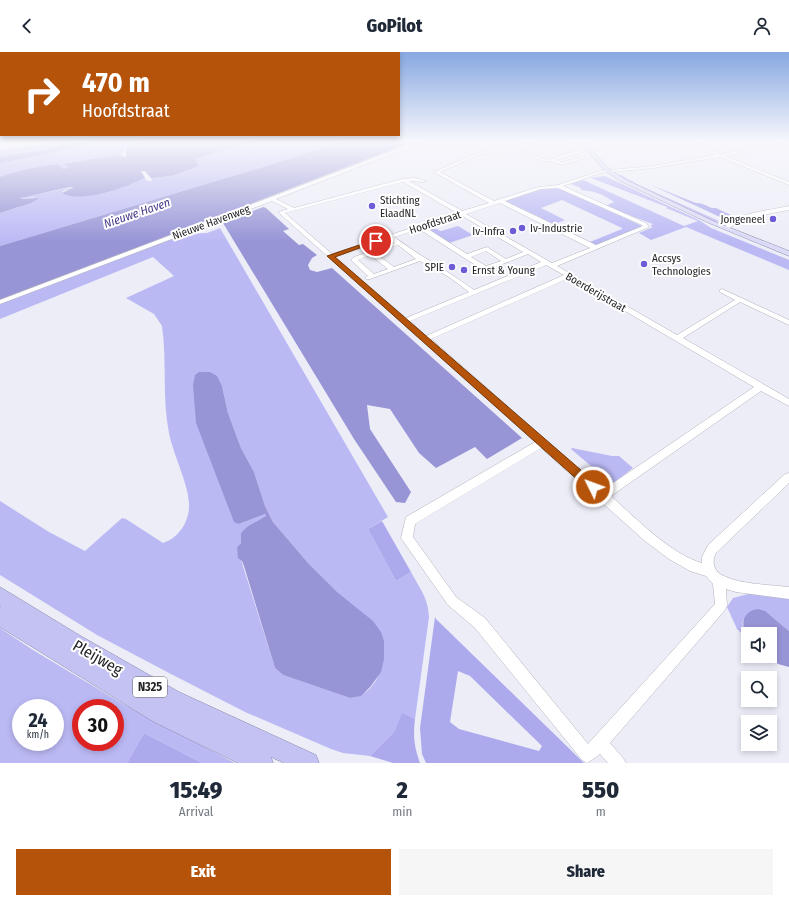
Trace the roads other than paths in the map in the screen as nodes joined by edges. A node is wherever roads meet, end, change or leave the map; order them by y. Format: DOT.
graph roads {
  1 [pos="336,175"];
  2 [pos="590,175"];
  3 [pos="615,175"];
  4 [pos="627,175"];
  5 [pos="768,175"];
  6 [pos="430,176"];
  7 [pos="581,178"];
  8 [pos="404,180"];
  9 [pos="789,184"];
  10 [pos="559,186"];
  11 [pos="426,188"];
  12 [pos="540,188"];
  13 [pos="273,200"];
  14 [pos="497,202"];
  15 [pos="789,208"];
  16 [pos="293,210"];
  17 [pos="461,214"];
  18 [pos="750,218"];
  19 [pos="733,226"];
  20 [pos="420,227"];
  21 [pos="390,237"];
  22 [pos="399,244"];
  23 [pos="596,248"];
  24 [pos="789,248"];
  25 [pos="528,252"];
  26 [pos="371,253"];
  27 [pos="789,254"];
  28 [pos="330,256"];
  29 [pos="466,257"];
  30 [pos="421,260"];
  31 [pos="506,261"];
  32 [pos="548,264"];
  33 [pos="393,269"];
  34 [pos="485,269"];
  35 [pos="374,276"];
  36 [pos="568,276"];
  37 [pos="502,280"];
  38 [pos="359,282"];
  39 [pos="722,291"];
  40 [pos="473,292"];
  41 [pos="739,300"];
  42 [pos="0,302"];
  43 [pos="404,321"];
  44 [pos="789,323"];
  45 [pos="677,338"];
  46 [pos="425,339"];
  47 [pos="760,387"];
  48 [pos="789,403"];
  49 [pos="543,442"];
  50 [pos="789,477"];
  51 [pos="603,496"];
  52 [pos="709,571"];
  53 [pos="719,581"];
  54 [pos="789,593"];
  55 [pos="0,596"];
  56 [pos="0,616"];
  57 [pos="600,743"];
  58 [pos="262,763"];
  59 [pos="308,763"];
  60 [pos="618,763"];
  1 -- 13 [label="street, Nieuwe Havenweg"];
  2 -- 7 [label="street"];
  3 -- 19 [label="main road"];
  4 -- 19 [label="main road"];
  5 -- 9 [label="street"];
  6 -- 8 [label="street"];
  6 -- 11 [label="street"];
  6 -- 14 [label="street"];
  7 -- 10 [label="street, Hoofdstraat"];
  7 -- 12 [label="street, Hoofdstraat"];
  8 -- 16 [label="street"];
  8 -- 17 [label="street, Boerderijstraat"];
  10 -- 12 [label="street, Hoofdstraat"];
  10 -- 23 [label="street"];
  12 -- 14 [label="street, Hoofdstraat"];
  13 -- 16 [label="street"];
  13 -- 42 [label="street, Nieuwe Havenweg"];
  14 -- 17 [label="street, Hoofdstraat"];
  14 -- 23 [label="street"];
  15 -- 18 [label="street"];
  16 -- 28 [label="street"];
  17 -- 20 [label="street, Hoofdstraat"];
  17 -- 25 [label="street, Boerderijstraat"];
  18 -- 19 [label="street"];
  18 -- 19 [label="street"];
  19 -- 24 [label="main road"];
  19 -- 27 [label="main road"];
  20 -- 21 [label="street, Hoofdstraat"];
  20 -- 29 [label="street"];
  21 -- 22 [label="street"];
  21 -- 28 [label="street, Hoofdstraat"];
  22 -- 26 [label="street"];
  22 -- 30 [label="street"];
  23 -- 32 [label="street"];
  25 -- 31 [label="street"];
  25 -- 32 [label="street, Boerderijstraat"];
  26 -- 33 [label="street"];
  26 -- 35 [label="street"];
  28 -- 38 [label="street"];
  29 -- 31 [label="street"];
  29 -- 34 [label="street"];
  30 -- 33 [label="street"];
  30 -- 40 [label="street"];
  31 -- 34 [label="street"];
  32 -- 36 [label="street, Boerderijstraat"];
  32 -- 37 [label="street"];
  33 -- 35 [label="street"];
  34 -- 37 [label="street"];
  35 -- 38 [label="street"];
  36 -- 45 [label="street, Boerderijstraat"];
  36 -- 46 [label="street"];
  37 -- 40 [label="street"];
  38 -- 43 [label="street"];
  39 -- 41 [label="street"];
  40 -- 43 [label="street"];
  41 -- 44 [label="street"];
  41 -- 45 [label="street"];
  43 -- 46 [label="street"];
  45 -- 47 [label="street, Boerderijstraat"];
  46 -- 49 [label="street"];
  47 -- 48 [label="street, Boerderijstraat"];
  47 -- 51 [label="street"];
  49 -- 51 [label="street"];
  49 -- 57 [label="street"];
  50 -- 52 [label="street"];
  51 -- 52 [label="street"];
  52 -- 53 [label="street"];
  53 -- 54 [label="street"];
  53 -- 57 [label="street"];
  55 -- 59 [label="highway, Pleijweg / N325"];
  56 -- 58 [label="highway, Pleijweg / N325"];
  57 -- 60 [label="street"];
}
